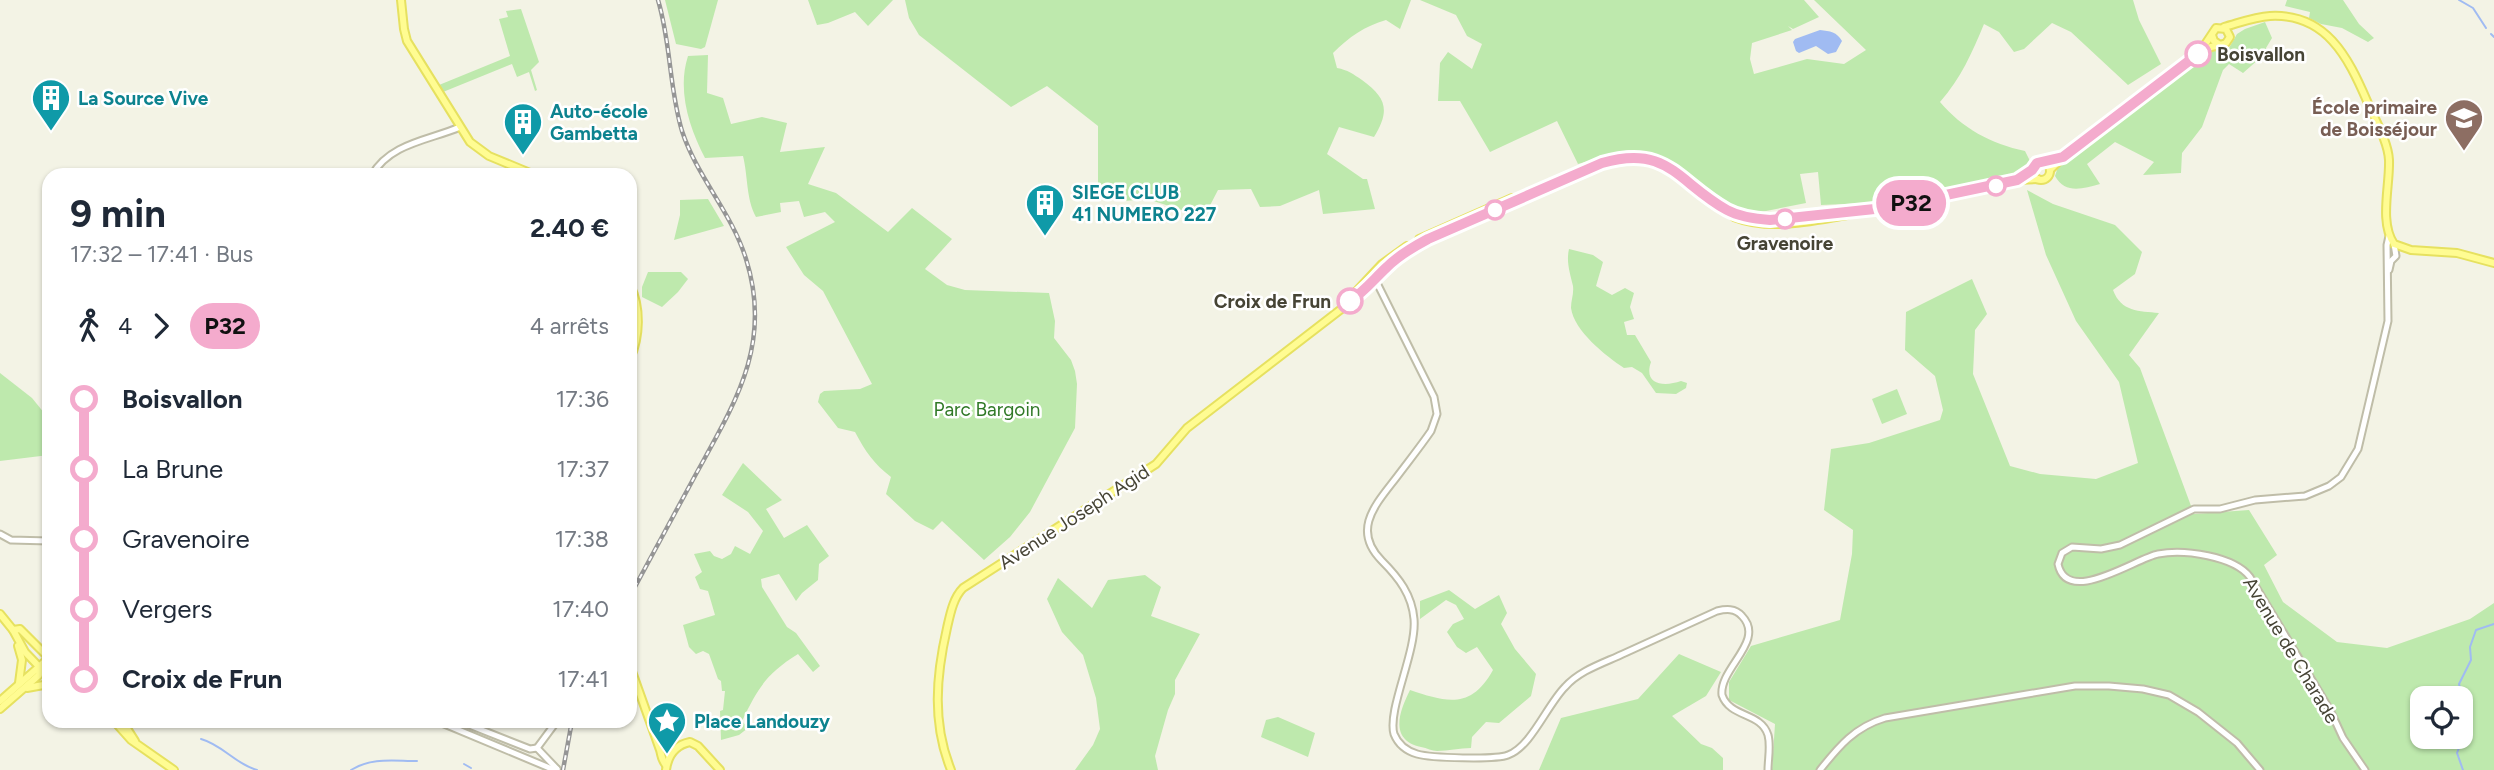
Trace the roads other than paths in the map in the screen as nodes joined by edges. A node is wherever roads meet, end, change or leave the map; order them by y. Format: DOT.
graph roads {
  1 [pos="401,0"];
  2 [pos="2245,22"];
  3 [pos="2224,27"];
  4 [pos="2212,35"];
  5 [pos="2230,37"];
  6 [pos="2220,45"];
  7 [pos="2198,54"];
  8 [pos="460,127"];
  9 [pos="2063,157"];
  10 [pos="2046,163"];
  11 [pos="377,168"];
  12 [pos="520,168"];
  13 [pos="2032,170"];
  14 [pos="2050,170"];
  15 [pos="2038,179"];
  16 [pos="2017,180"];
  17 [pos="2389,236"];
  18 [pos="2394,244"];
  19 [pos="2411,250"];
  20 [pos="2396,256"];
  21 [pos="2494,263"];
  22 [pos="2387,279"];
  23 [pos="1371,285"];
  24 [pos="1381,293"];
  25 [pos="1348,302"];
  26 [pos="637,310"];
  27 [pos="637,327"];
  28 [pos="0,534"];
  29 [pos="42,541"];
  30 [pos="0,614"];
  31 [pos="13,630"];
  32 [pos="17,641"];
  33 [pos="42,651"];
  34 [pos="40,667"];
  35 [pos="42,685"];
  36 [pos="22,686"];
  37 [pos="637,687"];
  38 [pos="0,701"];
  39 [pos="0,709"];
  40 [pos="125,728"];
  41 [pos="454,728"];
  42 [pos="477,728"];
  43 [pos="552,728"];
  44 [pos="537,748"];
  45 [pos="661,751"];
  46 [pos="672,755"];
  47 [pos="666,767"];
  48 [pos="558,769"];
  49 [pos="174,770"];
  50 [pos="720,770"];
  51 [pos="951,770"];
  52 [pos="1768,770"];
  53 [pos="1820,770"];
  54 [pos="2260,770"];
  55 [pos="2365,770"];
  1 -- 8 [label="main road"];
  2 -- 3 [label="main road"];
  2 -- 5 [label="main road"];
  2 -- 17 [label="main road"];
  3 -- 4 [label="main road"];
  3 -- 5 [label="main road"];
  4 -- 6 [label="main road"];
  4 -- 7 [label="main road"];
  5 -- 6 [label="main road"];
  6 -- 7 [label="main road"];
  7 -- 9 [label="main road"];
  8 -- 11 [label="street"];
  8 -- 12 [label="main road"];
  9 -- 10 [label="main road"];
  9 -- 14 [label="main road"];
  10 -- 13 [label="main road"];
  10 -- 14 [label="main road"];
  13 -- 15 [label="main road"];
  13 -- 16 [label="main road"];
  14 -- 15 [label="main road"];
  15 -- 16 [label="main road"];
  16 -- 23 [label="main road"];
  17 -- 18 [label="main road"];
  17 -- 22 [label="street, Avenue de Charade"];
  18 -- 19 [label="main road"];
  18 -- 20 [label="street"];
  19 -- 20 [label="street"];
  19 -- 21 [label="main road"];
  20 -- 22 [label="street, Avenue de Charade"];
  22 -- 55 [label="street, Avenue de Charade"];
  23 -- 24 [label="street"];
  23 -- 24 [label="street"];
  23 -- 25 [label="main road, Avenue Joseph Agid"];
  23 -- 25 [label="main road"];
  24 -- 52 [label="street"];
  25 -- 51 [label="main road, Avenue Joseph Agid"];
  26 -- 27 [label="main road"];
  28 -- 29 [label="street"];
  30 -- 31 [label="main road"];
  31 -- 32 [label="main road"];
  31 -- 33 [label="main road"];
  32 -- 34 [label="main road"];
  32 -- 36 [label="main road"];
  34 -- 36 [label="main road"];
  35 -- 36 [label="main road"];
  36 -- 38 [label="main road"];
  36 -- 39 [label="main road"];
  37 -- 45 [label="main road"];
  40 -- 49 [label="main road"];
  41 -- 48 [label="street"];
  42 -- 44 [label="street"];
  43 -- 44 [label="street"];
  44 -- 48 [label="street"];
  45 -- 46 [label="main road"];
  45 -- 47 [label="main road"];
  46 -- 47 [label="main road"];
  46 -- 50 [label="main road"];
  53 -- 54 [label="street"];
}
